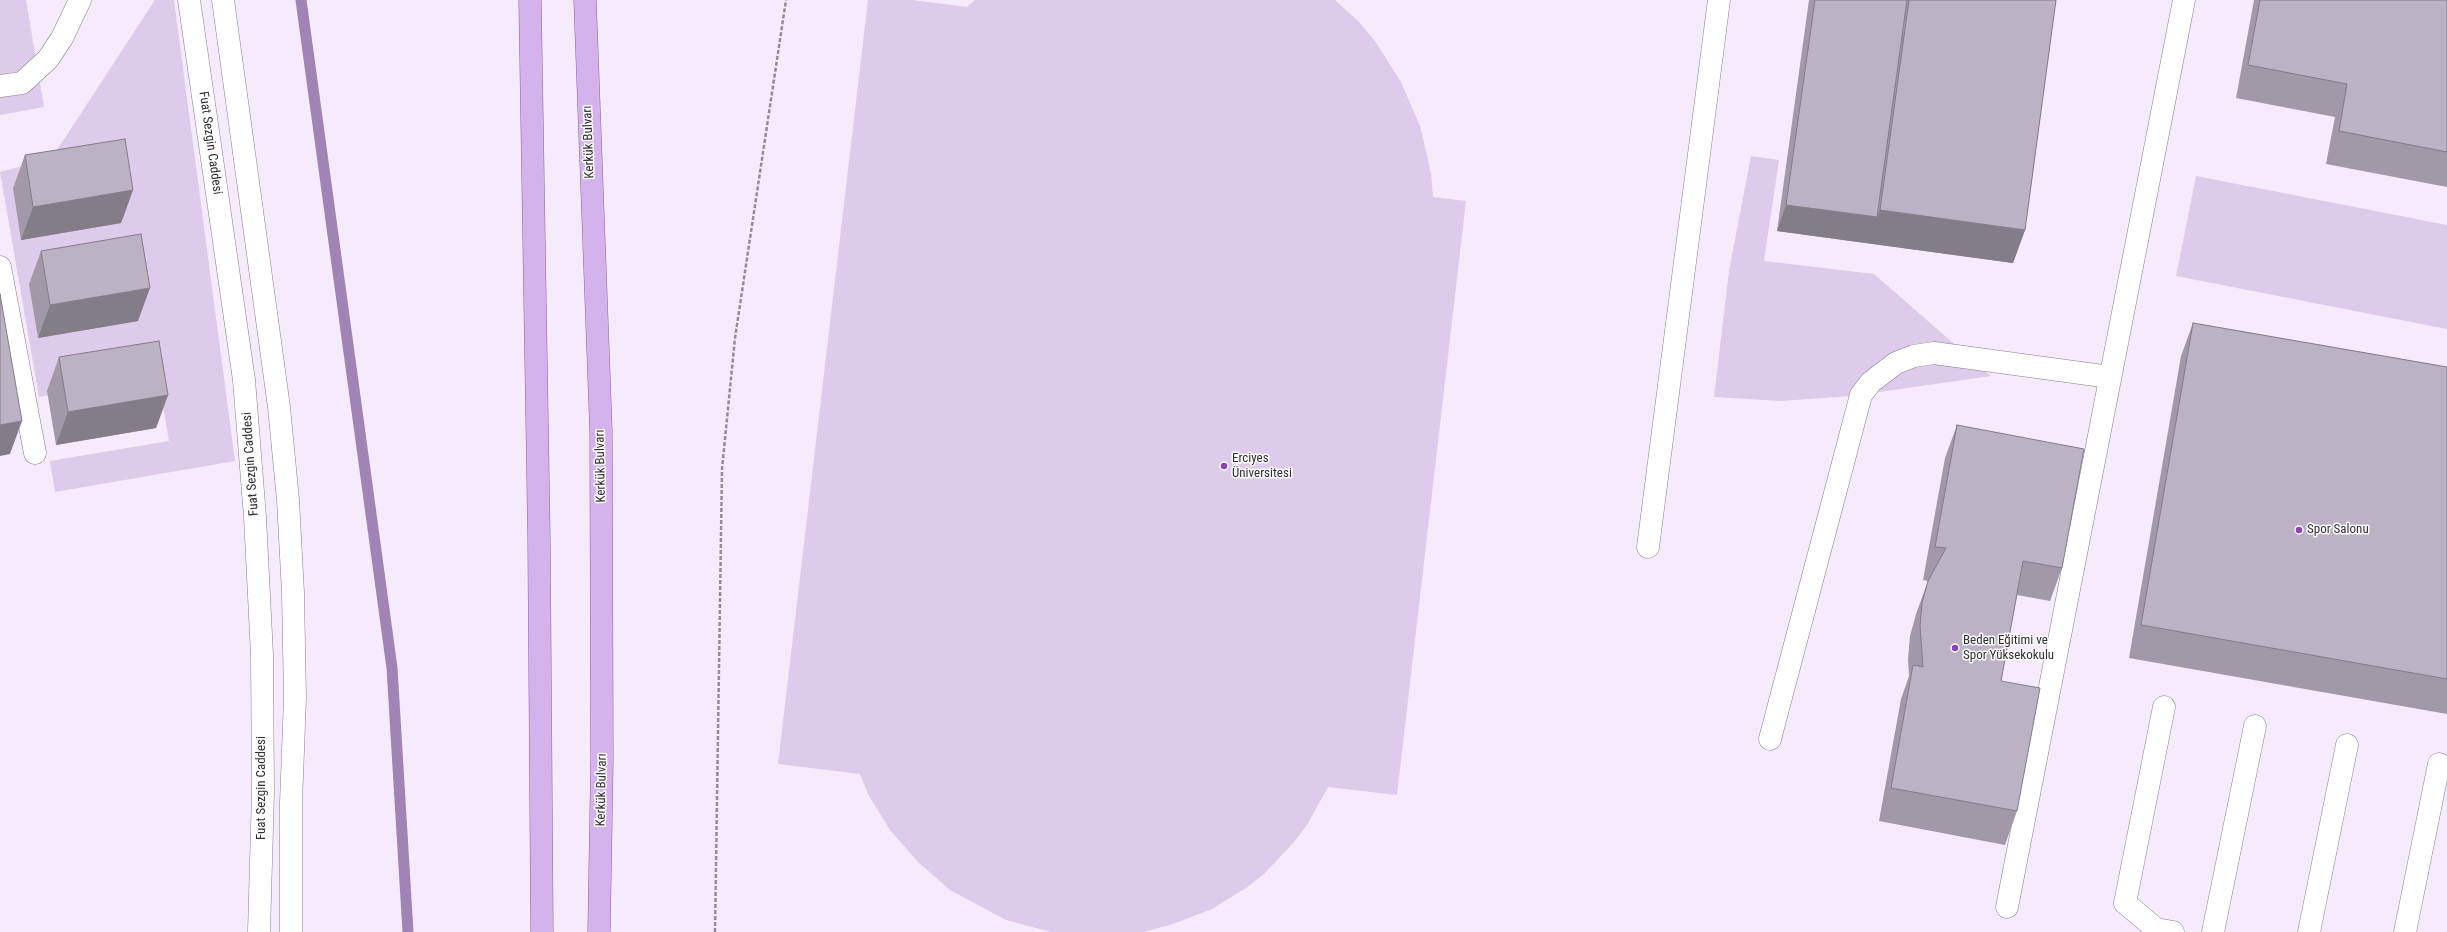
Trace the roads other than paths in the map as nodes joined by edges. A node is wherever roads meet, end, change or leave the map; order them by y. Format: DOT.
graph roads {
  1 [pos="80,0"];
  2 [pos="189,0"];
  3 [pos="223,0"];
  4 [pos="530,0"];
  5 [pos="585,0"];
  6 [pos="1719,0"];
  7 [pos="2184,0"];
  8 [pos="0,86"];
  9 [pos="0,267"];
  10 [pos="2110,377"];
  11 [pos="35,453"];
  12 [pos="1648,547"];
  13 [pos="2164,708"];
  14 [pos="2255,726"];
  15 [pos="1770,740"];
  16 [pos="2347,745"];
  17 [pos="2439,764"];
  18 [pos="2007,907"];
  19 [pos="2162,931"];
  20 [pos="259,932"];
  21 [pos="291,932"];
  22 [pos="542,932"];
  23 [pos="599,932"];
  24 [pos="2213,932"];
  25 [pos="2309,932"];
  26 [pos="2405,932"];
  1 -- 8 [label="street"];
  2 -- 20 [label="street, Fuat Sezgin Caddesi"];
  3 -- 21 [label="street"];
  4 -- 22 [label="main road"];
  5 -- 23 [label="main road, Kerkük Bulvarı"];
  6 -- 12 [label="street"];
  7 -- 10 [label="street"];
  9 -- 11 [label="street"];
  10 -- 15 [label="street"];
  10 -- 18 [label="street"];
  13 -- 19 [label="street"];
  14 -- 24 [label="street"];
  16 -- 25 [label="street"];
  17 -- 26 [label="street"];
}
